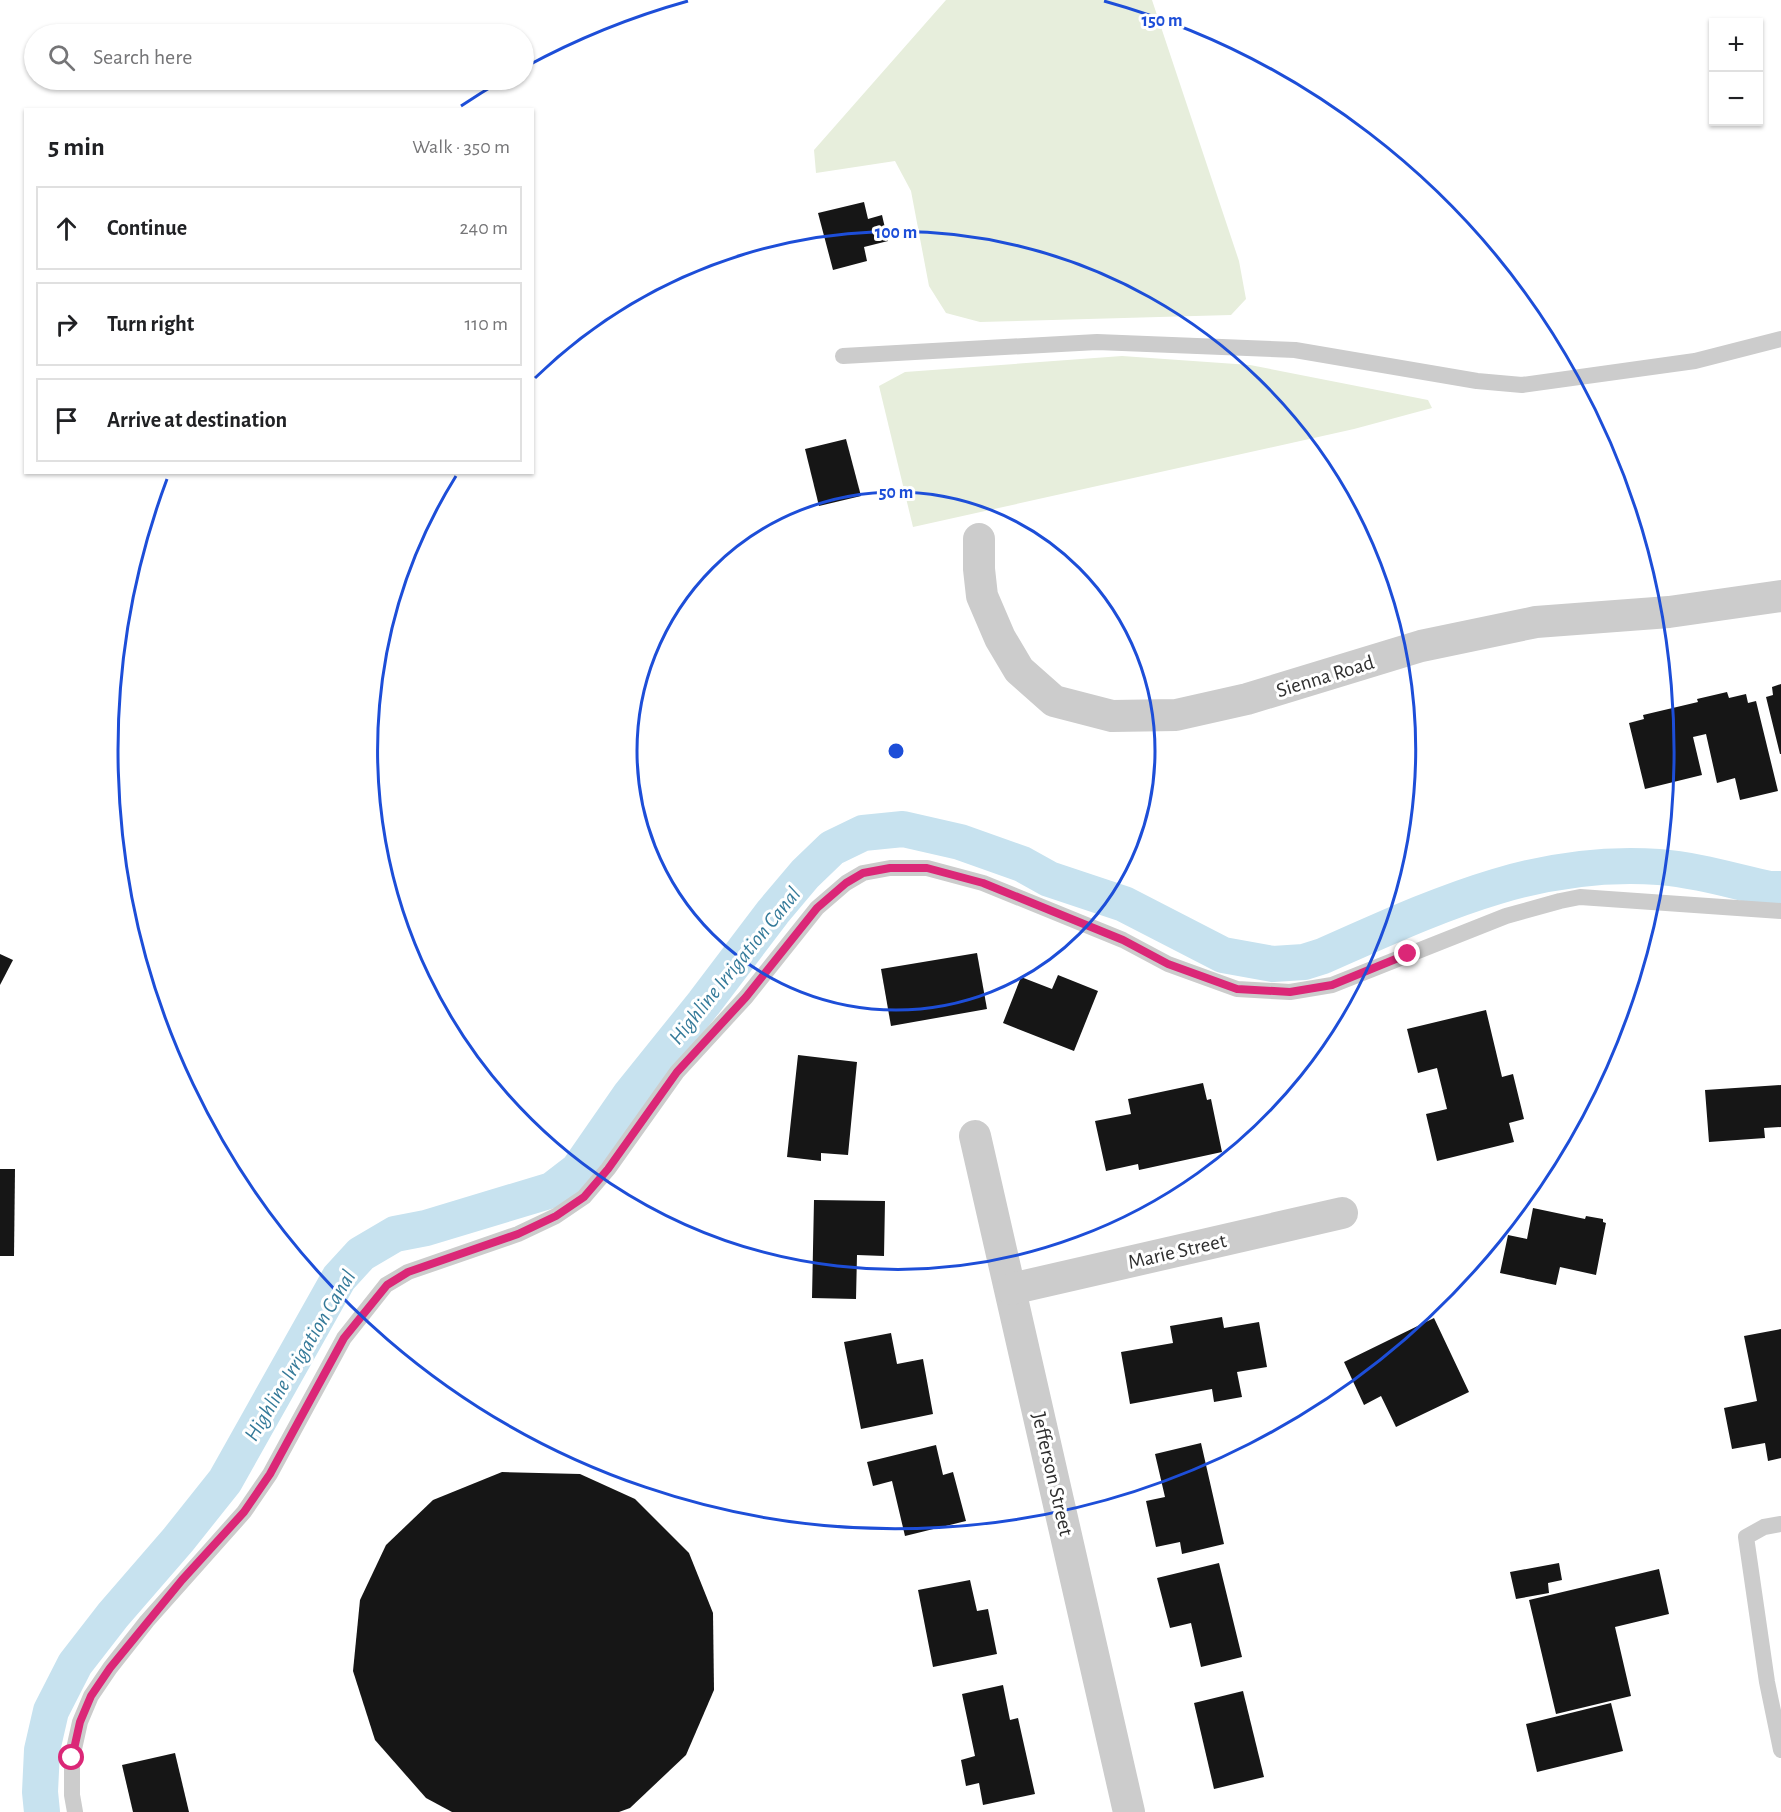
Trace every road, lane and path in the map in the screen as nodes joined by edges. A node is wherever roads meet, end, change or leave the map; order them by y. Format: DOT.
graph roads {
  1 [pos="1781,339"];
  2 [pos="843,356"];
  3 [pos="979,539"];
  4 [pos="1781,596"];
  5 [pos="1781,911"];
  6 [pos="975,1136"];
  7 [pos="1342,1214"];
  8 [pos="1011,1289"];
  9 [pos="1781,1524"];
  10 [pos="1781,1750"];
  11 [pos="75,1812"];
  12 [pos="1129,1812"];
  1 -- 2 [label="lane"];
  3 -- 4 [label="street, Sienna Road"];
  5 -- 11 [label="lane"];
  6 -- 8 [label="street, Jefferson Street"];
  7 -- 8 [label="street, Marie Street"];
  8 -- 12 [label="street, Jefferson Street"];
  9 -- 10 [label="lane"];
}
